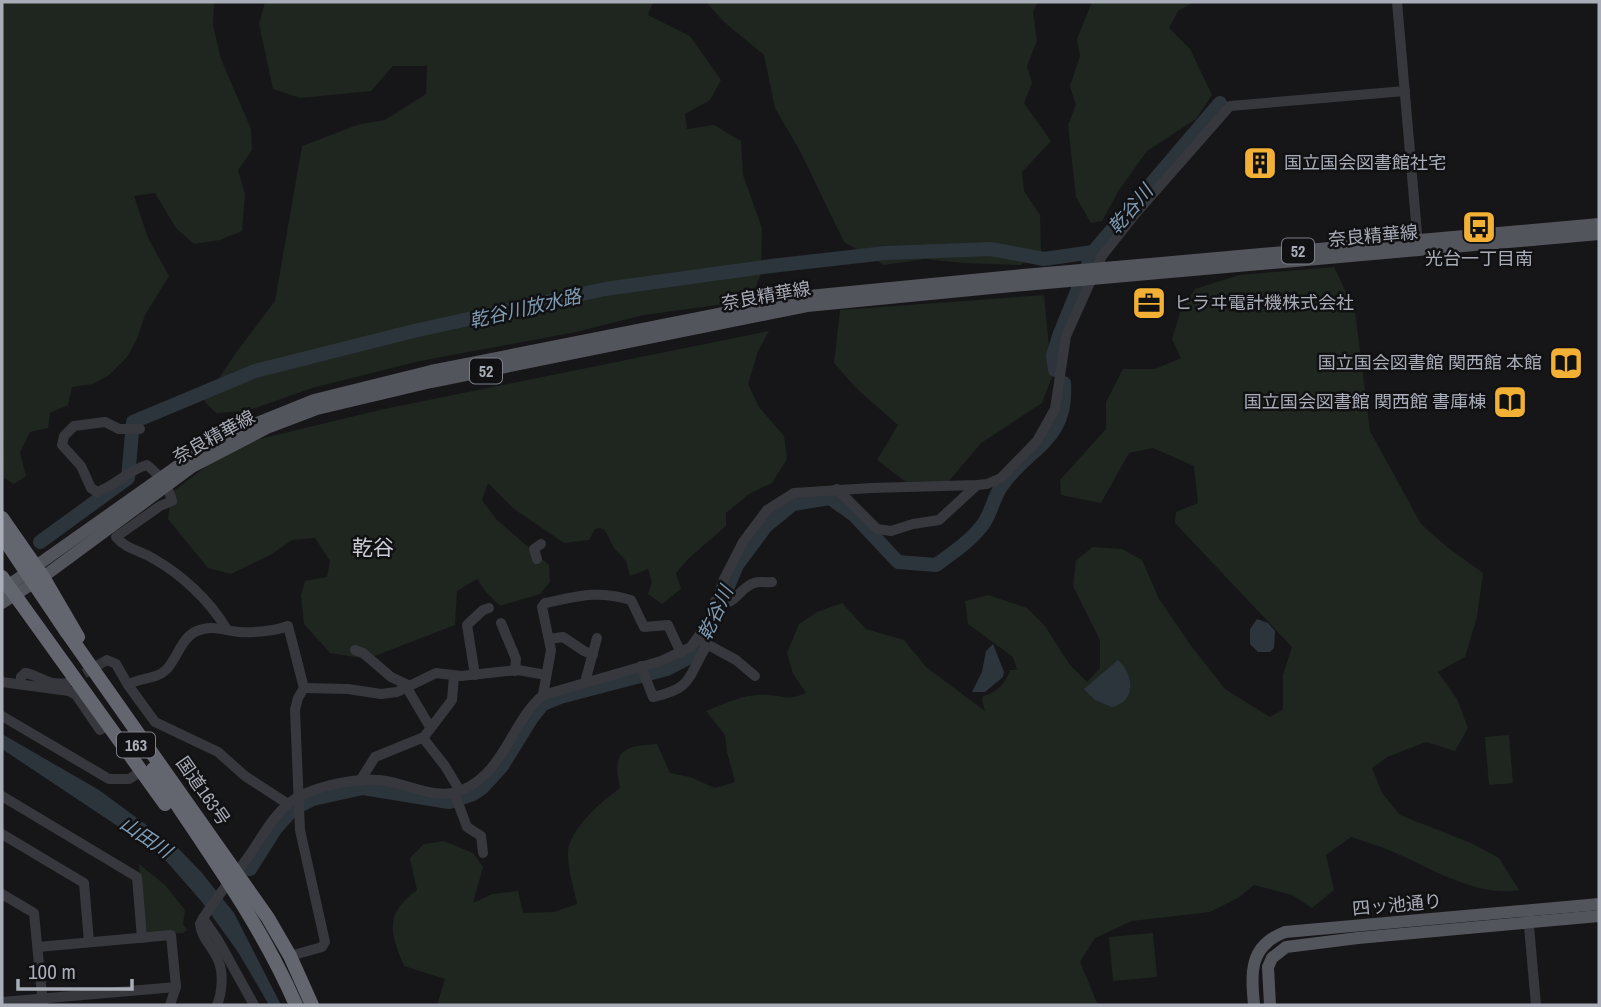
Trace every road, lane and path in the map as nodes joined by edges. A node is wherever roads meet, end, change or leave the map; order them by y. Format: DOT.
graph roads {
  1 [pos="1397,2"];
  2 [pos="1405,91"];
  3 [pos="1599,224"];
  4 [pos="1599,234"];
  5 [pos="1418,244"];
  6 [pos="140,429"];
  7 [pos="163,481"];
  8 [pos="977,485"];
  9 [pos="837,489"];
  10 [pos="2,518"];
  11 [pos="2,536"];
  12 [pos="541,544"];
  13 [pos="2,553"];
  14 [pos="537,559"];
  15 [pos="39,572"];
  16 [pos="772,582"];
  17 [pos="7,587"];
  18 [pos="2,603"];
  19 [pos="719,603"];
  20 [pos="489,608"];
  21 [pos="501,623"];
  22 [pos="226,628"];
  23 [pos="63,633"];
  24 [pos="597,638"];
  25 [pos="550,639"];
  26 [pos="702,642"];
  27 [pos="355,650"];
  28 [pos="681,653"];
  29 [pos="593,654"];
  30 [pos="107,660"];
  31 [pos="516,671"];
  32 [pos="642,671"];
  33 [pos="475,675"];
  34 [pos="546,675"];
  35 [pos="454,676"];
  36 [pos="755,676"];
  37 [pos="2,682"];
  38 [pos="585,682"];
  39 [pos="67,683"];
  40 [pos="20,684"];
  41 [pos="128,685"];
  42 [pos="408,687"];
  43 [pos="304,688"];
  44 [pos="543,695"];
  45 [pos="123,711"];
  46 [pos="2,716"];
  47 [pos="109,725"];
  48 [pos="430,727"];
  49 [pos="423,738"];
  50 [pos="142,771"];
  51 [pos="360,781"];
  52 [pos="2,796"];
  53 [pos="457,796"];
  54 [pos="293,801"];
  55 [pos="2,834"];
  56 [pos="482,853"];
  57 [pos="210,855"];
  58 [pos="230,882"];
  59 [pos="2,894"];
  60 [pos="1599,904"];
  61 [pos="204,916"];
  62 [pos="1599,916"];
  63 [pos="1528,917"];
  64 [pos="142,938"];
  65 [pos="89,943"];
  66 [pos="38,947"];
  67 [pos="290,956"];
  68 [pos="176,987"];
  69 [pos="2,1002"];
  70 [pos="43,1002"];
  71 [pos="170,1005"];
  72 [pos="217,1005"];
  73 [pos="254,1005"];
  74 [pos="296,1005"];
  75 [pos="312,1005"];
  76 [pos="1254,1005"];
  77 [pos="1270,1005"];
  78 [pos="1536,1005"];
  1 -- 2 [label="street"];
  2 -- 5 [label="street"];
  2 -- 8 [label="street"];
  3 -- 5 [label="main road, 奈良精華線 / 52"];
  4 -- 5 [label="main road, 奈良精華線 / 52"];
  5 -- 7 [label="main road, 奈良精華線 / 52, bridge"];
  6 -- 7 [label="street"];
  7 -- 15 [label="main road, 奈良精華線 / 52"];
  7 -- 22 [label="street"];
  8 -- 9 [label="street"];
  8 -- 9 [label="street"];
  9 -- 19 [label="street"];
  10 -- 15 [label="highway, 163"];
  11 -- 23 [label="highway, 国道163号 / 163, bridge"];
  12 -- 14 [label="street"];
  13 -- 23 [label="highway, 国道163号 / 163"];
  15 -- 17 [label="main road, 奈良精華線 / 52"];
  15 -- 45 [label="highway, 163"];
  16 -- 19 [label="street"];
  17 -- 18 [label="main road, 奈良精華線 / 52"];
  17 -- 47 [label="highway"];
  19 -- 26 [label="street"];
  20 -- 33 [label="street"];
  21 -- 31 [label="street"];
  22 -- 41 [label="street"];
  22 -- 43 [label="street"];
  23 -- 45 [label="highway, 国道163号 / 163"];
  23 -- 57 [label="highway, 国道163号 / 163"];
  24 -- 29 [label="street"];
  25 -- 28 [label="street"];
  25 -- 29 [label="street"];
  25 -- 34 [label="street"];
  26 -- 28 [label="street"];
  26 -- 32 [label="street"];
  26 -- 36 [label="street"];
  27 -- 42 [label="street"];
  28 -- 32 [label="street"];
  29 -- 38 [label="street"];
  30 -- 41 [label="street"];
  31 -- 33 [label="street"];
  31 -- 34 [label="street"];
  32 -- 38 [label="street"];
  33 -- 35 [label="street"];
  34 -- 44 [label="street"];
  35 -- 42 [label="street"];
  35 -- 48 [label="street"];
  37 -- 40 [label="street"];
  38 -- 44 [label="street"];
  39 -- 40 [label="street"];
  40 -- 47 [label="street"];
  41 -- 54 [label="street"];
  42 -- 43 [label="street"];
  42 -- 48 [label="street"];
  43 -- 54 [label="street"];
  44 -- 53 [label="street"];
  45 -- 58 [label="highway, 国道163号 / 163"];
  46 -- 50 [label="street"];
  47 -- 50 [label="highway"];
  48 -- 49 [label="street"];
  49 -- 51 [label="street"];
  49 -- 53 [label="street"];
  50 -- 57 [label="highway"];
  51 -- 53 [label="street"];
  51 -- 54 [label="street"];
  52 -- 64 [label="street"];
  53 -- 56 [label="street"];
  54 -- 58 [label="street"];
  54 -- 67 [label="street"];
  55 -- 65 [label="street"];
  57 -- 58 [label="highway, 国道163号 / 163"];
  58 -- 61 [label="street"];
  58 -- 67 [label="highway, 国道163号 / 163"];
  58 -- 74 [label="highway, 国道163号 / 163"];
  59 -- 66 [label="street"];
  60 -- 63 [label="main road, 四ッ池通り"];
  61 -- 72 [label="street"];
  61 -- 73 [label="street"];
  62 -- 63 [label="main road, 四ッ池通り"];
  63 -- 76 [label="main road, 四ッ池通り"];
  63 -- 77 [label="main road, 四ッ池通り"];
  63 -- 78 [label="street"];
  64 -- 65 [label="street"];
  64 -- 68 [label="street"];
  65 -- 66 [label="street"];
  66 -- 70 [label="street"];
  67 -- 75 [label="highway, 国道163号 / 163"];
  68 -- 70 [label="street"];
  68 -- 71 [label="street"];
  69 -- 70 [label="street"];
}
